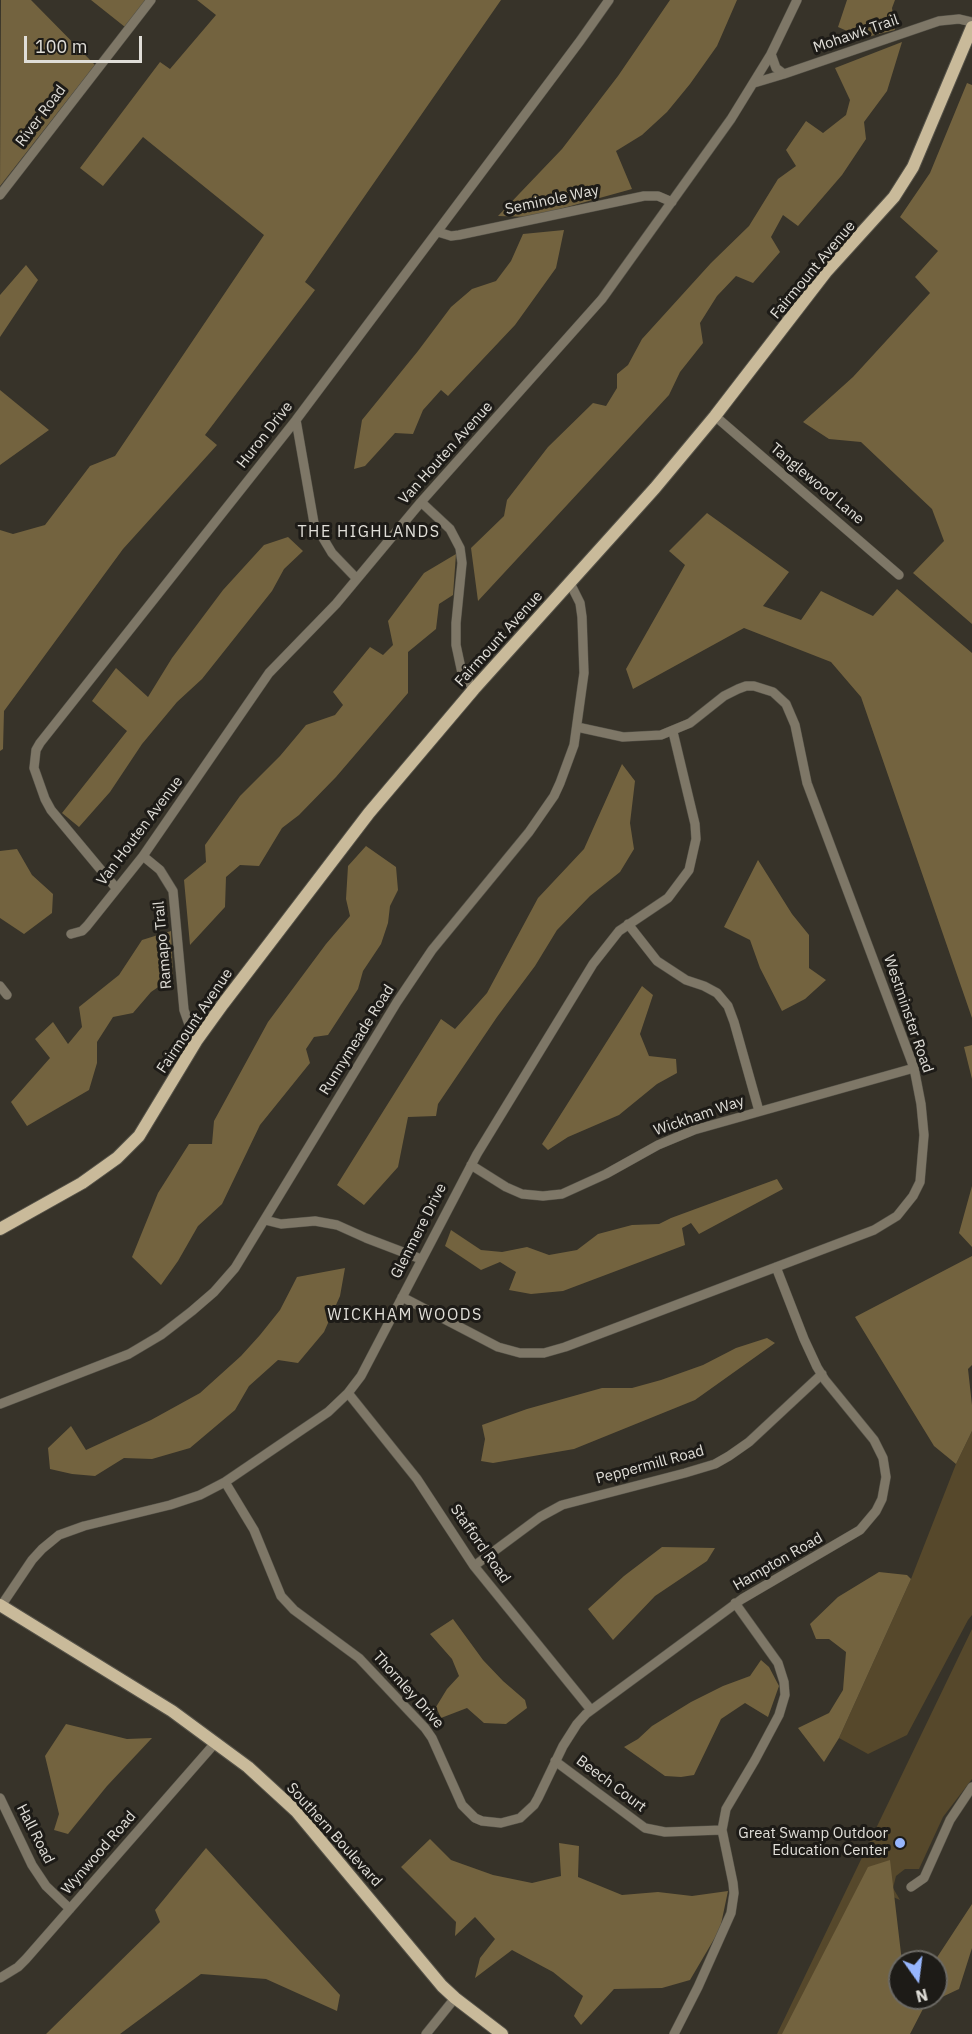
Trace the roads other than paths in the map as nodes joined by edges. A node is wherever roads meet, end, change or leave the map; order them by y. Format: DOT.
graph roads {
  1 [pos="151,0"];
  2 [pos="609,0"];
  3 [pos="796,0"];
  4 [pos="972,22"];
  5 [pos="972,27"];
  6 [pos="771,54"];
  7 [pos="784,74"];
  8 [pos="754,83"];
  9 [pos="0,195"];
  10 [pos="672,202"];
  11 [pos="438,232"];
  12 [pos="715,416"];
  13 [pos="296,420"];
  14 [pos="421,502"];
  15 [pos="899,575"];
  16 [pos="357,579"];
  17 [pos="570,583"];
  18 [pos="474,689"];
  19 [pos="577,727"];
  20 [pos="673,732"];
  21 [pos="144,856"];
  22 [pos="116,888"];
  23 [pos="628,924"];
  24 [pos="71,934"];
  25 [pos="0,986"];
  26 [pos="7,995"];
  27 [pos="197,1040"];
  28 [pos="914,1068"];
  29 [pos="759,1111"];
  30 [pos="471,1165"];
  31 [pos="265,1220"];
  32 [pos="0,1229"];
  33 [pos="422,1259"];
  34 [pos="777,1267"];
  35 [pos="402,1297"];
  36 [pos="822,1374"];
  37 [pos="348,1393"];
  38 [pos="0,1404"];
  39 [pos="225,1482"];
  40 [pos="474,1566"];
  41 [pos="735,1603"];
  42 [pos="0,1605"];
  43 [pos="591,1710"];
  44 [pos="216,1742"];
  45 [pos="555,1761"];
  46 [pos="972,1787"];
  47 [pos="0,1798"];
  48 [pos="722,1830"];
  49 [pos="911,1887"];
  50 [pos="70,1909"];
  51 [pos="0,1978"];
  52 [pos="455,1998"];
  53 [pos="426,2034"];
  54 [pos="502,2034"];
  55 [pos="674,2034"];
  1 -- 9 [label="street, River Road"];
  2 -- 11 [label="street, Huron Drive"];
  3 -- 6 [label="street, Van Houten Avenue"];
  4 -- 7 [label="street, Mohawk Trail"];
  5 -- 12 [label="main road, Fairmount Avenue"];
  6 -- 7 [label="street"];
  6 -- 8 [label="street, Van Houten Avenue"];
  7 -- 8 [label="street, Mohawk Trail"];
  8 -- 10 [label="street, Van Houten Avenue"];
  10 -- 11 [label="street, Seminole Way"];
  10 -- 14 [label="street, Van Houten Avenue"];
  11 -- 13 [label="street, Huron Drive"];
  12 -- 15 [label="street, Tanglewood Lane"];
  12 -- 17 [label="main road, Fairmount Avenue"];
  13 -- 16 [label="street"];
  13 -- 22 [label="street, Huron Drive"];
  14 -- 16 [label="street, Van Houten Avenue"];
  14 -- 18 [label="street"];
  16 -- 21 [label="street, Van Houten Avenue"];
  17 -- 18 [label="main road, Fairmount Avenue"];
  17 -- 19 [label="street, Runnymeade Road"];
  18 -- 27 [label="main road, Fairmount Avenue"];
  19 -- 20 [label="street, Westminster Road"];
  19 -- 31 [label="street, Runnymeade Road"];
  20 -- 23 [label="street, Glenmere Drive"];
  20 -- 28 [label="street, Westminster Road"];
  21 -- 22 [label="street, Van Houten Avenue"];
  21 -- 27 [label="street, Ramapo Trail"];
  22 -- 24 [label="street, Van Houten Avenue"];
  23 -- 29 [label="street"];
  23 -- 30 [label="street, Glenmere Drive"];
  25 -- 26 [label="street"];
  27 -- 32 [label="main road, Fairmount Avenue"];
  28 -- 29 [label="street, Wickham Way"];
  28 -- 34 [label="street, Westminster Road"];
  29 -- 30 [label="street, Wickham Way"];
  30 -- 33 [label="street, Glenmere Drive"];
  31 -- 33 [label="street"];
  31 -- 38 [label="street, Runnymeade Road"];
  33 -- 35 [label="street, Glenmere Drive"];
  34 -- 35 [label="street, Westminster Road"];
  34 -- 36 [label="street, Hampton Road"];
  35 -- 37 [label="street, Glenmere Drive"];
  36 -- 40 [label="street, Peppermill Road"];
  36 -- 41 [label="street, Hampton Road"];
  37 -- 39 [label="street, Glenmere Drive"];
  37 -- 40 [label="street, Stafford Road"];
  39 -- 42 [label="street, Glenmere Drive"];
  39 -- 45 [label="street, Thornley Drive"];
  40 -- 43 [label="street, Stafford Road"];
  41 -- 43 [label="street, Thornley Drive"];
  41 -- 48 [label="street, Hampton Road"];
  42 -- 44 [label="main road, Southern Boulevard"];
  43 -- 45 [label="street, Thornley Drive"];
  44 -- 50 [label="street, Wynwood Road"];
  44 -- 52 [label="main road, Southern Boulevard"];
  45 -- 48 [label="street, Beech Court"];
  46 -- 49 [label="street"];
  47 -- 50 [label="street, Hall Road"];
  48 -- 55 [label="street, Hampton Road"];
  50 -- 51 [label="street, Wynwood Road"];
  52 -- 53 [label="street"];
  52 -- 54 [label="main road, Southern Boulevard"];
}
